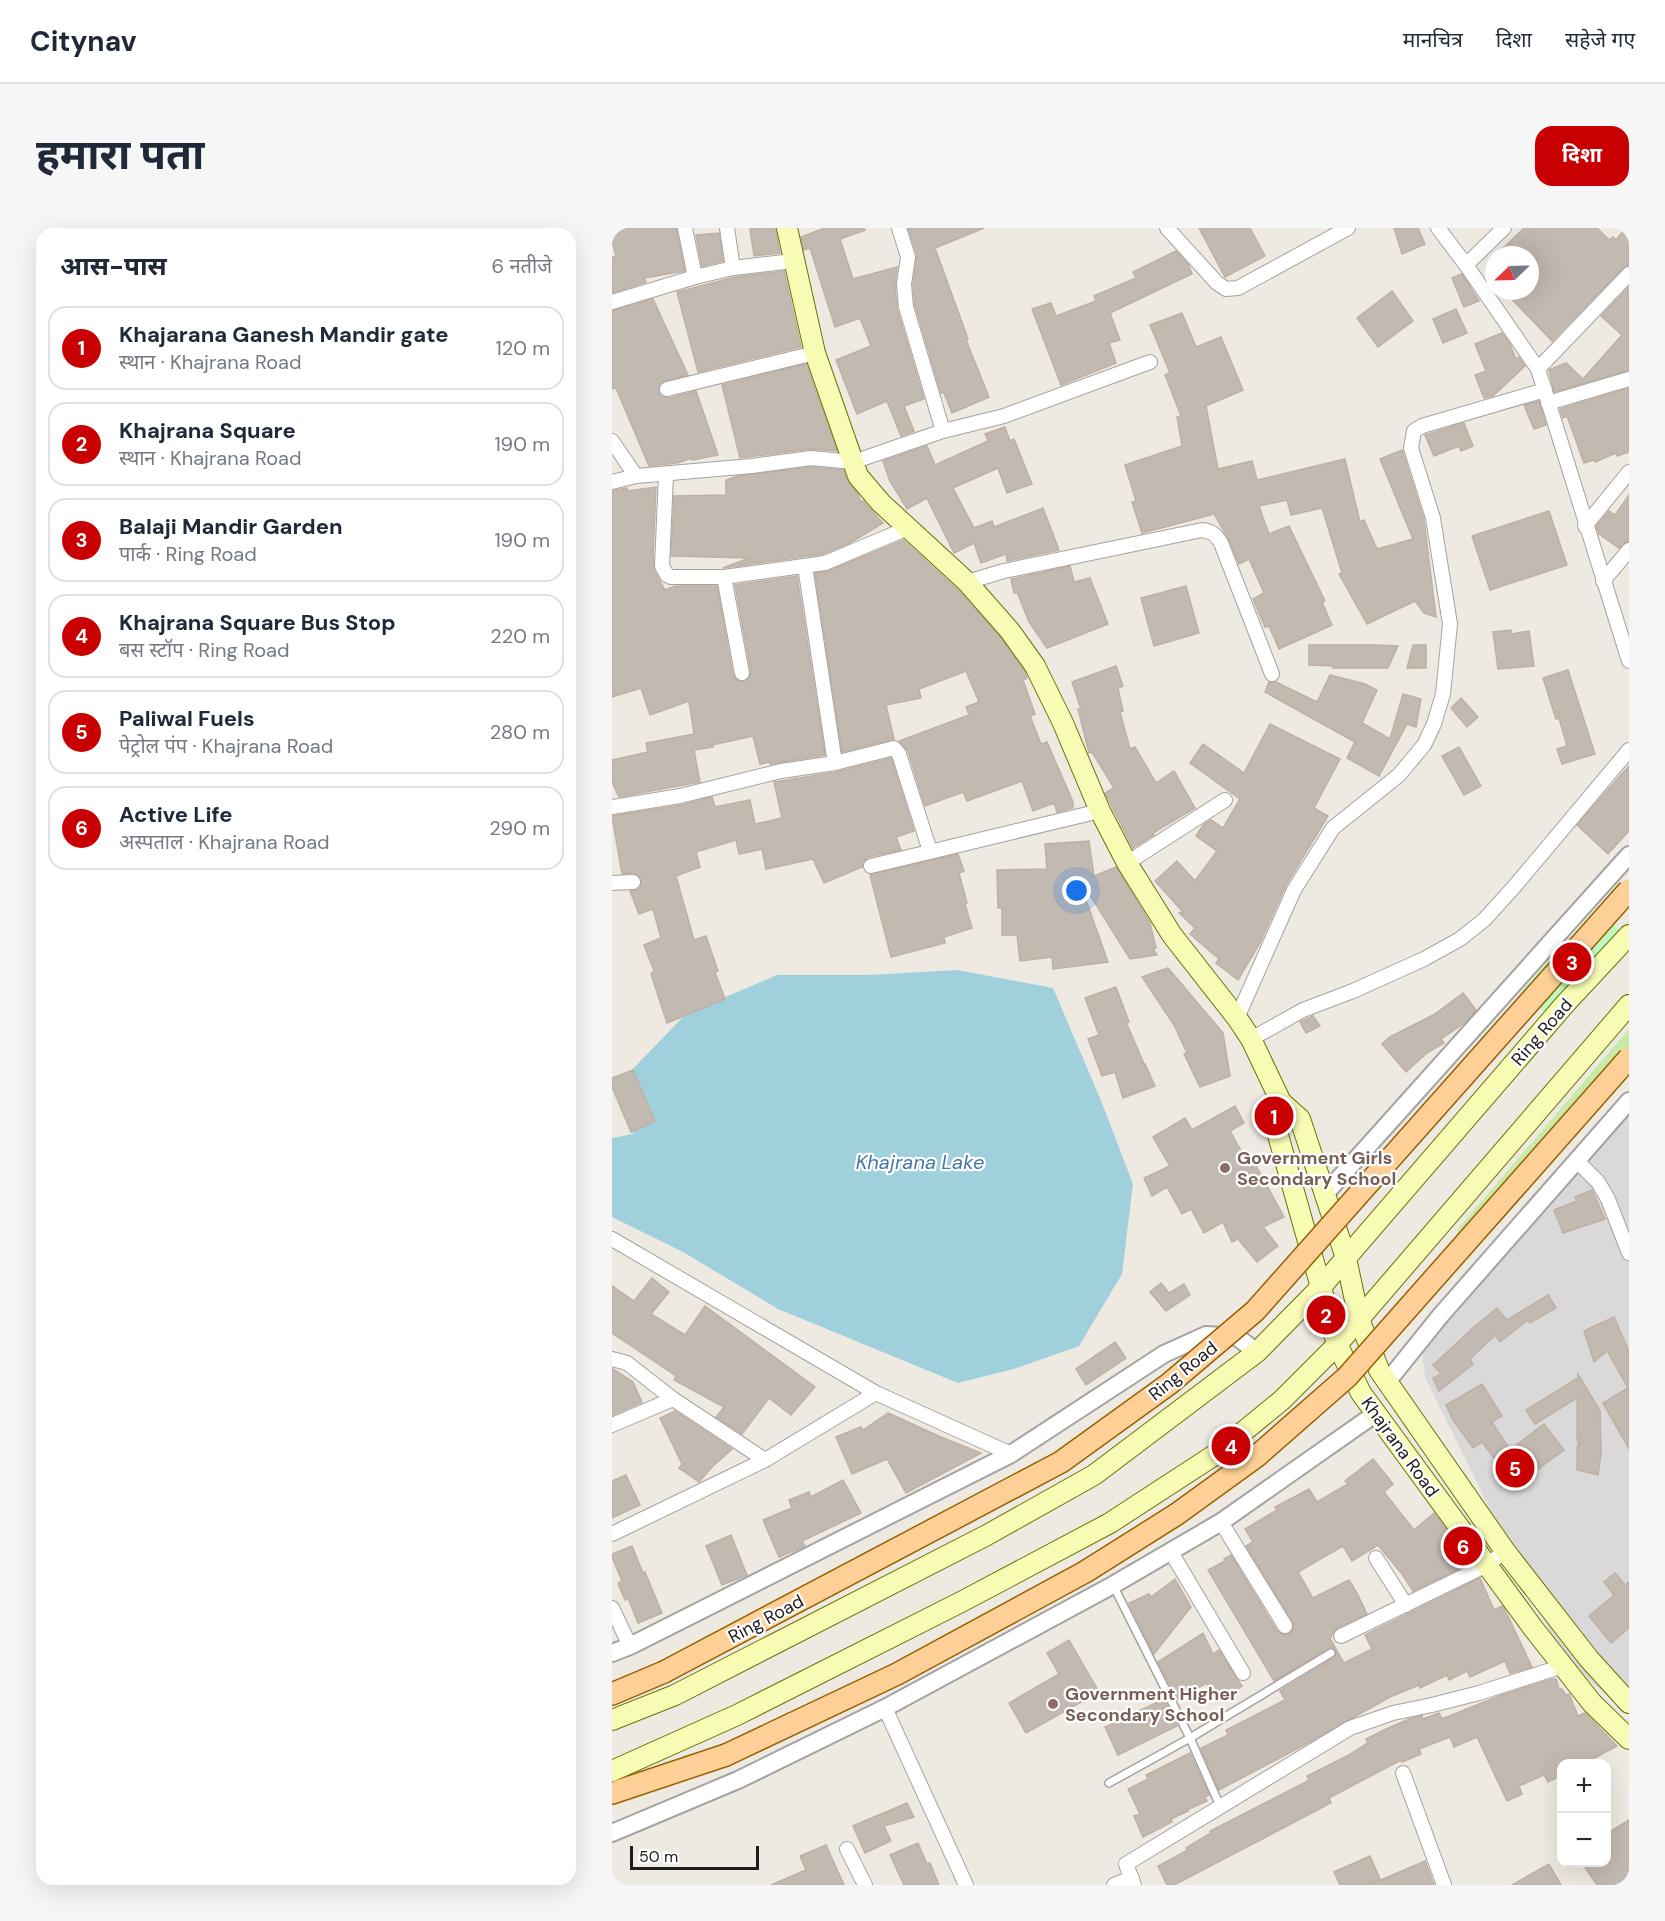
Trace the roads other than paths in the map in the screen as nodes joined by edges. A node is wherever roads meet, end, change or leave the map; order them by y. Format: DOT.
graph roads {
  1 [pos="685,228"];
  2 [pos="727,228"];
  3 [pos="787,228"];
  4 [pos="899,228"];
  5 [pos="1167,228"];
  6 [pos="1348,228"];
  7 [pos="1438,228"];
  8 [pos="1504,228"];
  9 [pos="793,261"];
  10 [pos="1466,265"];
  11 [pos="733,268"];
  12 [pos="1629,274"];
  13 [pos="695,276"];
  14 [pos="612,302"];
  15 [pos="815,354"];
  16 [pos="1150,362"];
  17 [pos="1538,369"];
  18 [pos="1629,379"];
  19 [pos="668,389"];
  20 [pos="1547,397"];
  21 [pos="943,431"];
  22 [pos="612,441"];
  23 [pos="853,462"];
  24 [pos="1629,472"];
  25 [pos="666,475"];
  26 [pos="636,476"];
  27 [pos="612,482"];
  28 [pos="1585,526"];
  29 [pos="908,528"];
  30 [pos="1629,550"];
  31 [pos="805,566"];
  32 [pos="724,577"];
  33 [pos="1603,581"];
  34 [pos="967,582"];
  35 [pos="1626,640"];
  36 [pos="1629,661"];
  37 [pos="741,673"];
  38 [pos="1272,674"];
  39 [pos="1629,750"];
  40 [pos="835,763"];
  41 [pos="1225,800"];
  42 [pos="612,807"];
  43 [pos="1100,811"];
  44 [pos="930,851"];
  45 [pos="1629,855"];
  46 [pos="1127,863"];
  47 [pos="871,866"];
  48 [pos="633,882"];
  49 [pos="612,883"];
  50 [pos="1629,890"];
  51 [pos="1629,935"];
  52 [pos="1629,1005"];
  53 [pos="1237,1018"];
  54 [pos="1251,1039"];
  55 [pos="1629,1058"];
  56 [pos="1629,1101"];
  57 [pos="1281,1102"];
  58 [pos="1577,1161"];
  59 [pos="1325,1194"];
  60 [pos="612,1239"];
  61 [pos="1629,1253"];
  62 [pos="1346,1258"];
  63 [pos="1320,1287"];
  64 [pos="1359,1319"];
  65 [pos="1337,1344"];
  66 [pos="1257,1352"];
  67 [pos="612,1359"];
  68 [pos="1387,1382"];
  69 [pos="876,1393"];
  70 [pos="673,1399"];
  71 [pos="1375,1414"];
  72 [pos="612,1425"];
  73 [pos="1011,1454"];
  74 [pos="765,1460"];
  75 [pos="1221,1522"];
  76 [pos="612,1534"];
  77 [pos="1505,1551"];
  78 [pos="1171,1552"];
  79 [pos="1376,1558"];
  80 [pos="1487,1565"];
  81 [pos="1113,1585"];
  82 [pos="1406,1605"];
  83 [pos="612,1608"];
  84 [pos="1553,1612"];
  85 [pos="1285,1626"];
  86 [pos="1533,1628"];
  87 [pos="1341,1636"];
  88 [pos="630,1646"];
  89 [pos="612,1653"];
  90 [pos="1331,1653"];
  91 [pos="1563,1666"];
  92 [pos="1243,1673"];
  93 [pos="612,1694"];
  94 [pos="1629,1703"];
  95 [pos="885,1707"];
  96 [pos="612,1720"];
  97 [pos="1190,1738"];
  98 [pos="1629,1739"];
  99 [pos="612,1771"];
  100 [pos="1403,1773"];
  101 [pos="1109,1784"];
  102 [pos="612,1793"];
  103 [pos="1220,1806"];
  104 [pos="612,1833"];
  105 [pos="847,1849"];
  106 [pos="1133,1882"];
  107 [pos="865,1885"];
  108 [pos="966,1885"];
  109 [pos="1114,1885"];
  110 [pos="1444,1885"];
  1 -- 13 [label="street"];
  2 -- 11 [label="street"];
  3 -- 9 [label="main road"];
  4 -- 21 [label="street"];
  5 -- 6 [label="street"];
  7 -- 10 [label="street"];
  8 -- 10 [label="street"];
  9 -- 11 [label="street"];
  9 -- 15 [label="main road"];
  10 -- 17 [label="street"];
  11 -- 13 [label="street"];
  12 -- 17 [label="street"];
  13 -- 14 [label="street"];
  15 -- 19 [label="street"];
  15 -- 23 [label="main road"];
  16 -- 21 [label="street"];
  17 -- 20 [label="street"];
  18 -- 20 [label="street"];
  20 -- 28 [label="street"];
  20 -- 53 [label="street"];
  21 -- 23 [label="street"];
  22 -- 26 [label="street"];
  23 -- 25 [label="street"];
  23 -- 29 [label="main road"];
  24 -- 28 [label="street"];
  25 -- 26 [label="street"];
  25 -- 32 [label="street"];
  26 -- 27 [label="street"];
  28 -- 33 [label="street"];
  29 -- 31 [label="street"];
  29 -- 34 [label="main road"];
  30 -- 33 [label="street"];
  31 -- 32 [label="street"];
  31 -- 40 [label="street"];
  32 -- 37 [label="street"];
  33 -- 35 [label="street"];
  34 -- 38 [label="street"];
  34 -- 43 [label="main road"];
  35 -- 36 [label="street"];
  39 -- 54 [label="street"];
  40 -- 42 [label="street"];
  40 -- 44 [label="street"];
  41 -- 46 [label="street"];
  43 -- 44 [label="street"];
  43 -- 46 [label="main road"];
  44 -- 47 [label="street"];
  45 -- 59 [label="street"];
  46 -- 53 [label="main road"];
  48 -- 49 [label="street"];
  50 -- 93 [label="main road, Ring Road, bridge"];
  51 -- 62 [label="main road, Ring Road"];
  52 -- 64 [label="main road"];
  53 -- 54 [label="main road"];
  54 -- 57 [label="main road"];
  55 -- 102 [label="main road, bridge"];
  56 -- 58 [label="street"];
  57 -- 59 [label="main road, Khajrana Road"];
  57 -- 63 [label="main road, Khajrana Road"];
  58 -- 61 [label="street"];
  58 -- 68 [label="street"];
  59 -- 62 [label="main road, Khajrana Road"];
  60 -- 69 [label="street"];
  62 -- 63 [label="main road, Ring Road"];
  62 -- 64 [label="main road, Khajrana Road"];
  63 -- 65 [label="main road, Khajrana Road"];
  63 -- 66 [label="main road, Ring Road"];
  64 -- 65 [label="main road"];
  64 -- 68 [label="main road, Khajrana Road"];
  65 -- 71 [label="main road, Khajrana Road"];
  65 -- 99 [label="main road"];
  66 -- 73 [label="street"];
  66 -- 96 [label="main road, Ring Road"];
  67 -- 70 [label="street"];
  68 -- 77 [label="main road, Khajrana Road"];
  69 -- 73 [label="street"];
  69 -- 74 [label="street"];
  70 -- 72 [label="street"];
  70 -- 74 [label="street"];
  71 -- 75 [label="street"];
  71 -- 80 [label="main road, Khajrana Road"];
  73 -- 88 [label="street"];
  74 -- 76 [label="street"];
  75 -- 78 [label="street"];
  75 -- 85 [label="street"];
  77 -- 80 [label="street"];
  77 -- 84 [label="main road, Khajrana Road"];
  78 -- 81 [label="street"];
  78 -- 92 [label="street"];
  79 -- 82 [label="street"];
  80 -- 82 [label="street"];
  80 -- 86 [label="main road, Khajrana Road"];
  81 -- 95 [label="street"];
  81 -- 97 [label="lane"];
  82 -- 87 [label="street"];
  83 -- 88 [label="street"];
  84 -- 86 [label="main road"];
  84 -- 94 [label="main road, Khajrana Road"];
  86 -- 91 [label="main road, Khajrana Road"];
  88 -- 89 [label="street"];
  90 -- 97 [label="lane"];
  91 -- 98 [label="main road, Khajrana Road"];
  91 -- 103 [label="street"];
  95 -- 104 [label="street"];
  95 -- 108 [label="street"];
  97 -- 101 [label="lane"];
  97 -- 103 [label="lane"];
  100 -- 110 [label="street"];
  103 -- 106 [label="street"];
  105 -- 107 [label="street"];
  106 -- 109 [label="street"];
}
